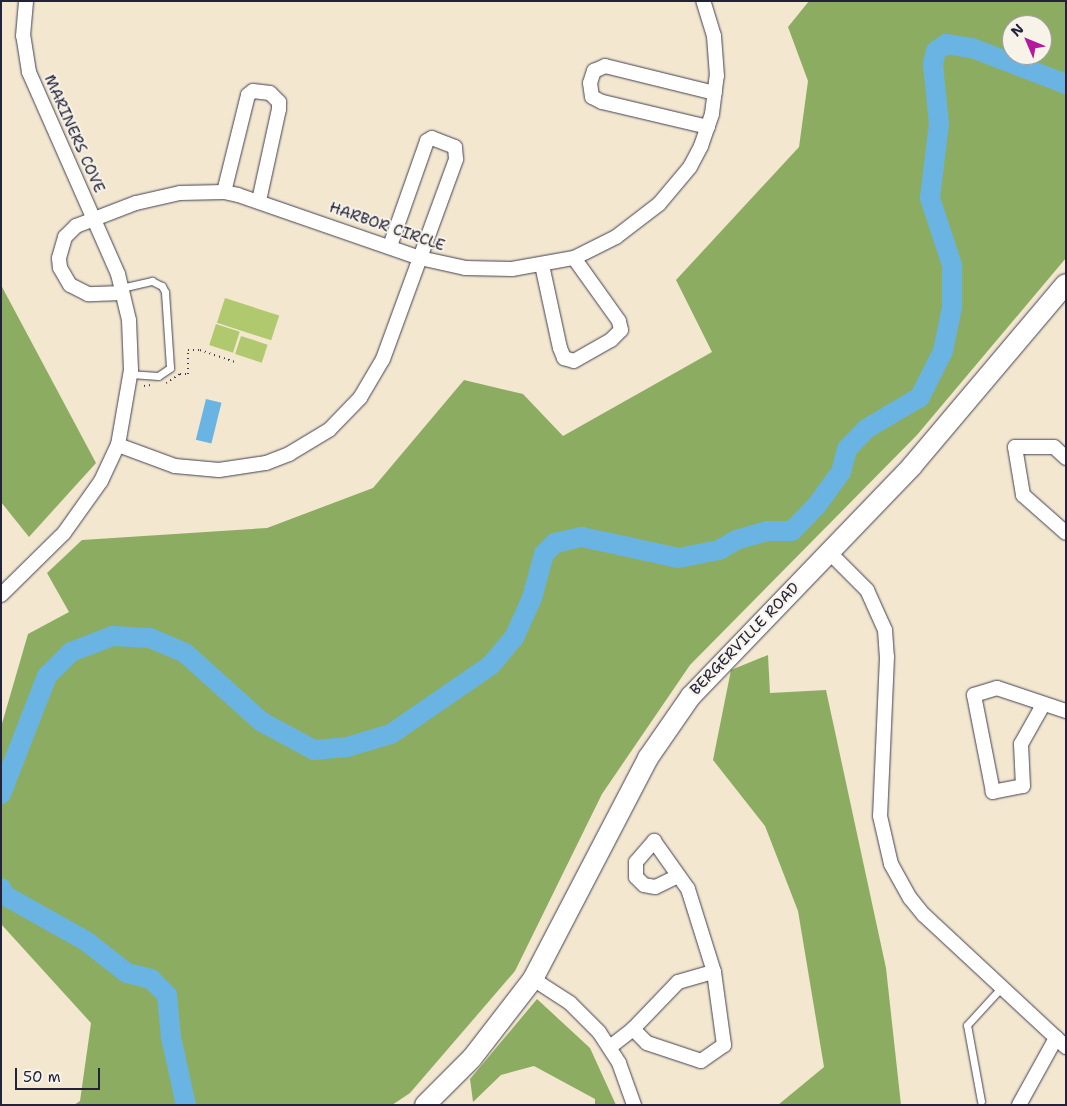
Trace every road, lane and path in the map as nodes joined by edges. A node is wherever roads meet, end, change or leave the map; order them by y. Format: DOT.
graph roads {
  1 [pos="26,1"];
  2 [pos="703,1"];
  3 [pos="715,93"];
  4 [pos="708,127"];
  5 [pos="224,192"];
  6 [pos="259,201"];
  7 [pos="94,219"];
  8 [pos="390,246"];
  9 [pos="420,258"];
  10 [pos="574,258"];
  11 [pos="542,265"];
  12 [pos="1066,284"];
  13 [pos="122,291"];
  14 [pos="234,362"];
  15 [pos="131,374"];
  16 [pos="144,386"];
  17 [pos="118,445"];
  18 [pos="1066,458"];
  19 [pos="1066,533"];
  20 [pos="829,552"];
  21 [pos="1,595"];
  22 [pos="1043,705"];
  23 [pos="1066,711"];
  24 [pos="678,876"];
  25 [pos="714,972"];
  26 [pos="533,979"];
  27 [pos="1002,987"];
  28 [pos="633,1029"];
  29 [pos="1061,1043"];
  30 [pos="610,1047"];
  31 [pos="981,1101"];
  32 [pos="425,1105"];
  33 [pos="634,1105"];
  34 [pos="1018,1105"];
  1 -- 7 [label="street, MARINERS COVE"];
  2 -- 3 [label="street, HARBOR CIRCLE"];
  3 -- 4 [label="street, HARBOR CIRCLE"];
  3 -- 4 [label="street"];
  4 -- 10 [label="street, HARBOR CIRCLE"];
  5 -- 6 [label="street"];
  5 -- 6 [label="street"];
  5 -- 7 [label="street"];
  6 -- 8 [label="street, HARBOR CIRCLE"];
  7 -- 13 [label="street, MARINERS COVE"];
  7 -- 13 [label="street"];
  8 -- 9 [label="street, HARBOR CIRCLE"];
  8 -- 9 [label="street"];
  9 -- 11 [label="street, HARBOR CIRCLE"];
  9 -- 17 [label="street"];
  10 -- 11 [label="street, HARBOR CIRCLE"];
  10 -- 11 [label="street"];
  12 -- 20 [label="street, BERGERVILLE ROAD"];
  13 -- 15 [label="street, MARINERS COVE"];
  13 -- 15 [label="lane"];
  14 -- 16 [label="path"];
  15 -- 17 [label="street, MARINERS COVE"];
  17 -- 21 [label="street, MARINERS COVE"];
  18 -- 19 [label="street"];
  20 -- 26 [label="street, BERGERVILLE ROAD"];
  20 -- 27 [label="street"];
  22 -- 22 [label="street"];
  22 -- 23 [label="street"];
  24 -- 25 [label="street"];
  25 -- 28 [label="street"];
  25 -- 28 [label="street"];
  26 -- 30 [label="street"];
  26 -- 32 [label="street, BERGERVILLE ROAD"];
  27 -- 29 [label="street"];
  27 -- 31 [label="lane"];
  28 -- 30 [label="street"];
  29 -- 34 [label="street"];
  30 -- 33 [label="street"];
}
